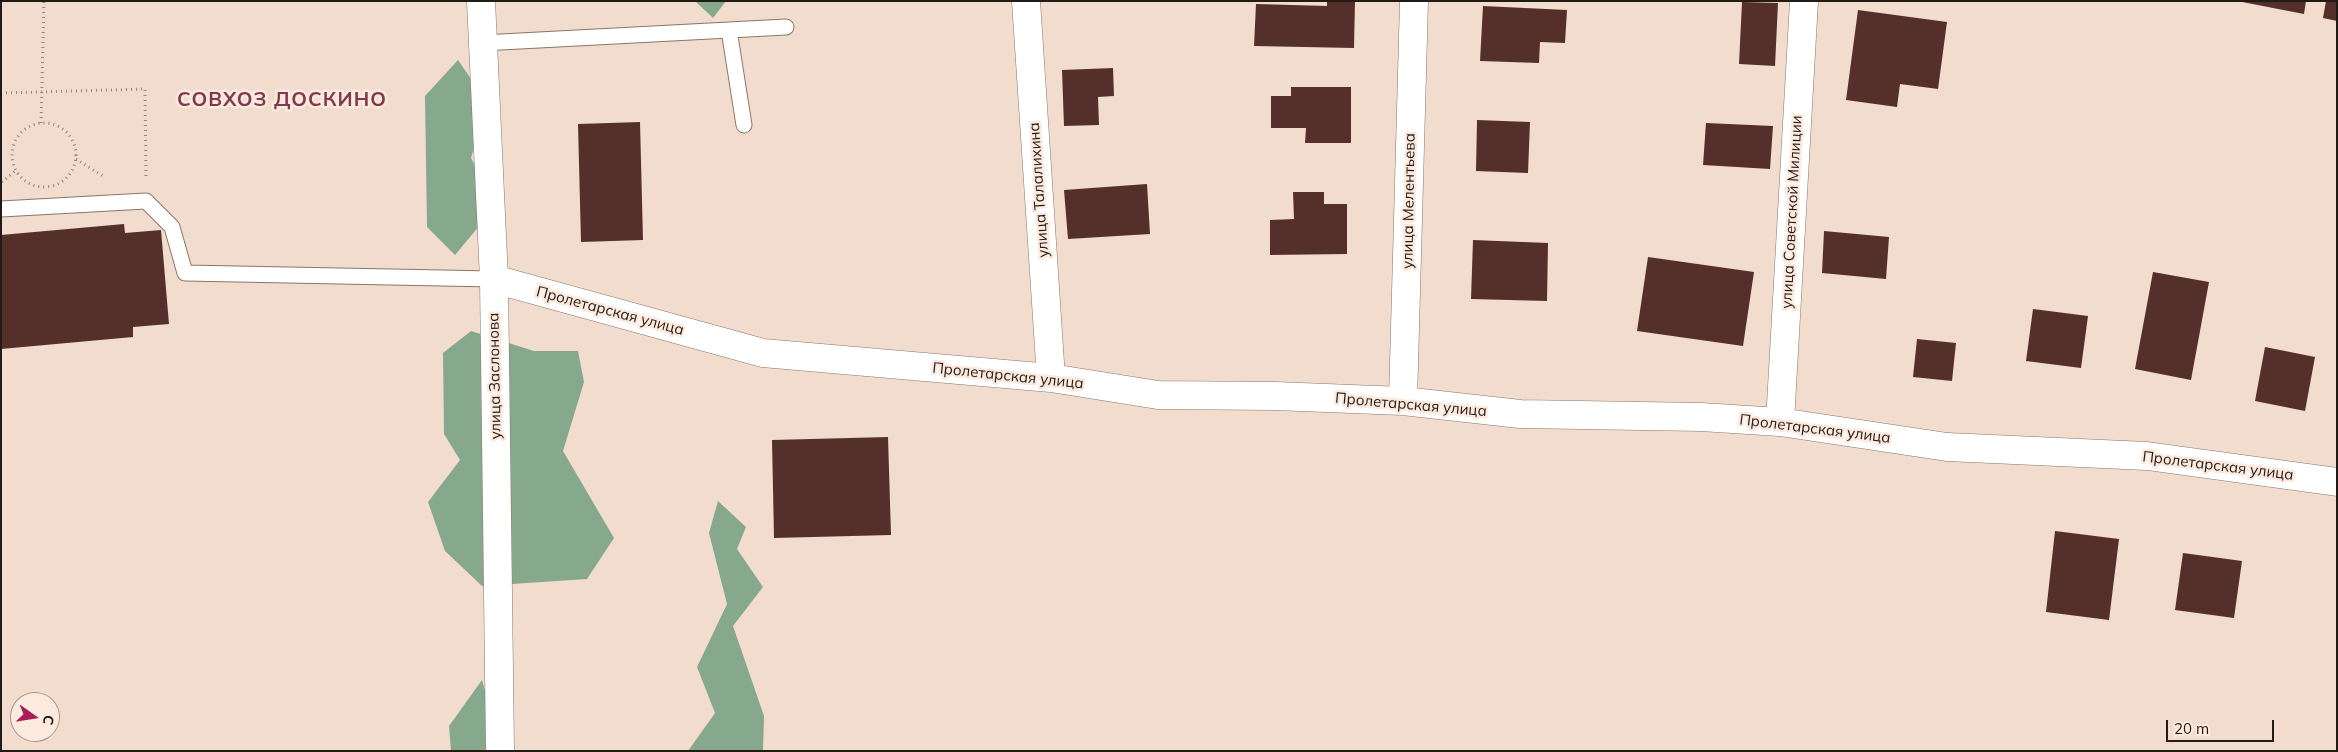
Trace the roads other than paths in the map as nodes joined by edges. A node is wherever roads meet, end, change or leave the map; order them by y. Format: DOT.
graph roads {
  1 [pos="1026,1"];
  2 [pos="1414,1"];
  3 [pos="1804,1"];
  4 [pos="478,16"];
  5 [pos="786,27"];
  6 [pos="729,30"];
  7 [pos="744,125"];
  8 [pos="1,209"];
  9 [pos="494,279"];
  10 [pos="1051,378"];
  11 [pos="1403,401"];
  12 [pos="1780,422"];
  13 [pos="2337,482"];
  14 [pos="500,751"];
  1 -- 10 [label="street, улица Талалихина"];
  2 -- 11 [label="street, улица Мелентьева"];
  3 -- 12 [label="street, улица Советской Милиции"];
  4 -- 6 [label="lane"];
  4 -- 9 [label="street, улица Заслонова"];
  5 -- 6 [label="lane"];
  6 -- 7 [label="lane"];
  8 -- 9 [label="lane"];
  9 -- 10 [label="street, Пролетарская улица"];
  9 -- 14 [label="street, улица Заслонова"];
  10 -- 11 [label="street, Пролетарская улица"];
  11 -- 12 [label="street, Пролетарская улица"];
  12 -- 13 [label="street, Пролетарская улица"];
}
